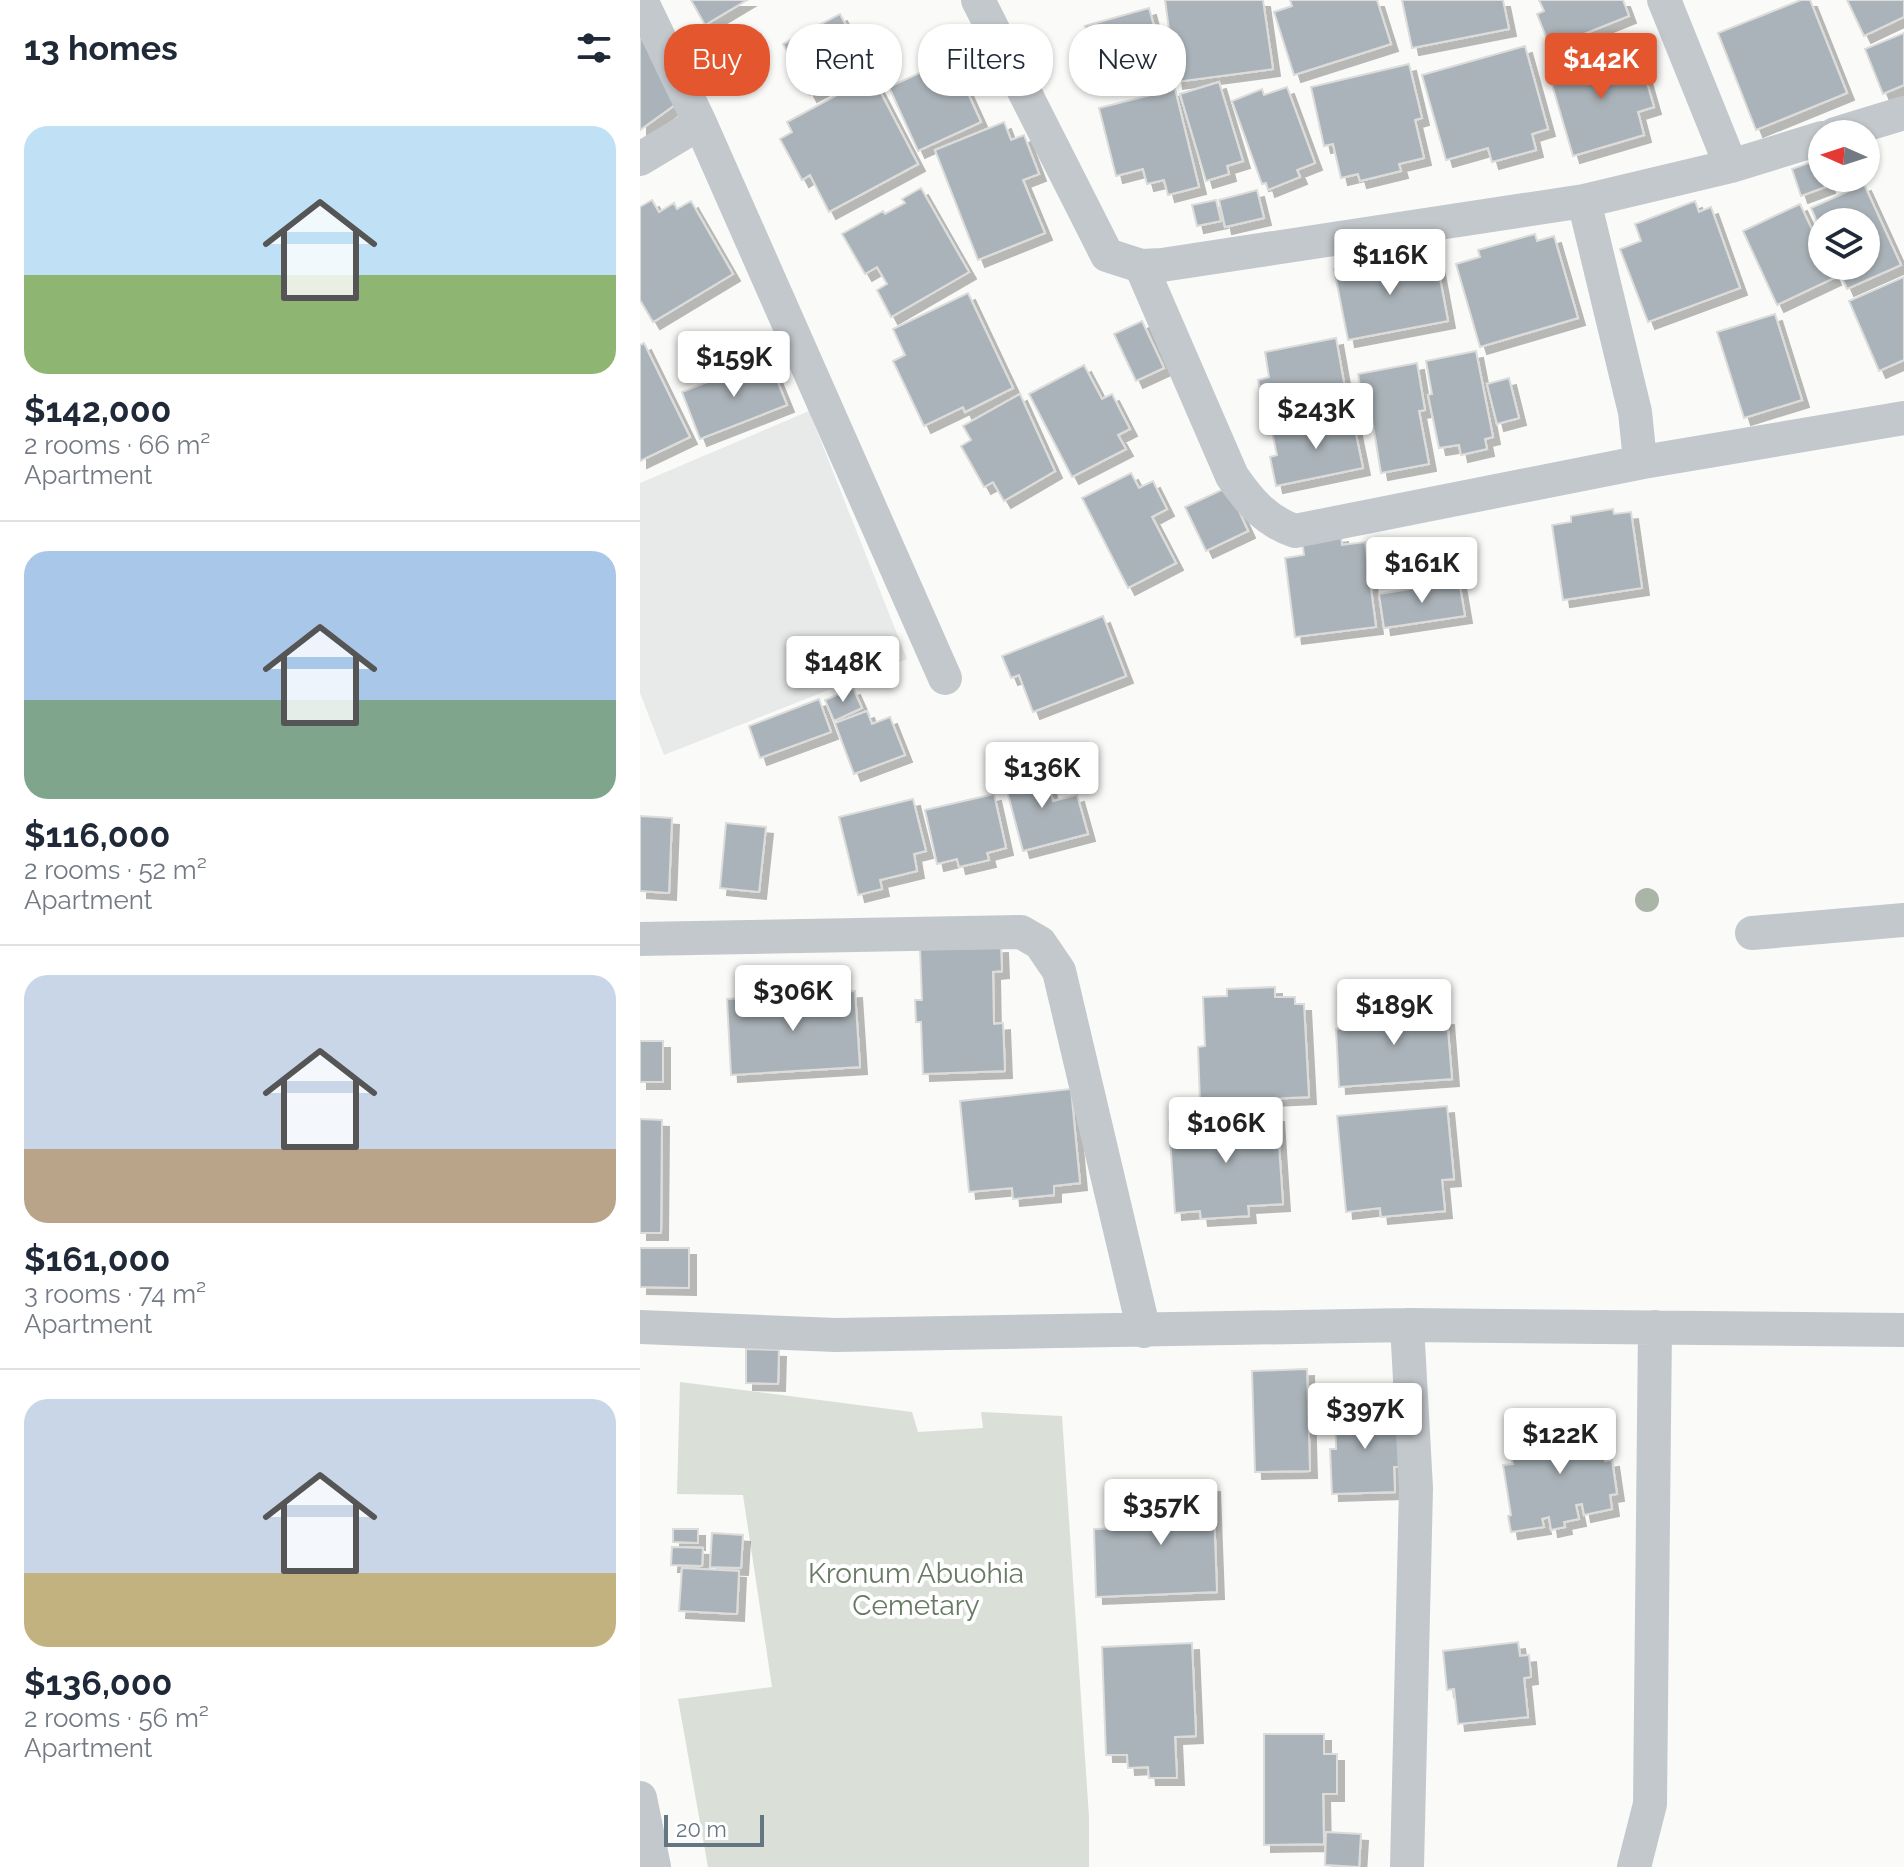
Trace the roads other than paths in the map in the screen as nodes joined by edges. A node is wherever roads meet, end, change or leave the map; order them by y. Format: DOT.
graph roads {
  1 [pos="641,0"];
  2 [pos="978,0"];
  3 [pos="1664,0"];
  4 [pos="1904,113"];
  5 [pos="1880,120"];
  6 [pos="700,123"];
  7 [pos="1808,142"];
  8 [pos="640,159"];
  9 [pos="1731,166"];
  10 [pos="1584,201"];
  11 [pos="1141,266"];
  12 [pos="1904,418"];
  13 [pos="1643,462"];
  14 [pos="945,678"];
  15 [pos="1904,920"];
  16 [pos="1752,933"];
  17 [pos="640,939"];
  18 [pos="1407,1325"];
  19 [pos="640,1327"];
  20 [pos="1655,1327"];
  21 [pos="1904,1330"];
  22 [pos="1144,1331"];
  23 [pos="640,1798"];
  24 [pos="654,1867"];
  25 [pos="1407,1867"];
  26 [pos="1634,1867"];
  1 -- 6 [label="street"];
  2 -- 11 [label="street"];
  3 -- 9 [label="street"];
  4 -- 5 [label="street"];
  6 -- 8 [label="street"];
  6 -- 14 [label="street"];
  7 -- 9 [label="street"];
  9 -- 10 [label="street"];
  10 -- 11 [label="street"];
  10 -- 13 [label="street"];
  11 -- 13 [label="street"];
  12 -- 13 [label="street"];
  15 -- 16 [label="street"];
  17 -- 22 [label="street"];
  18 -- 20 [label="street"];
  18 -- 22 [label="street"];
  18 -- 25 [label="street"];
  19 -- 22 [label="street"];
  20 -- 21 [label="street"];
  20 -- 26 [label="street"];
  23 -- 24 [label="street"];
}
